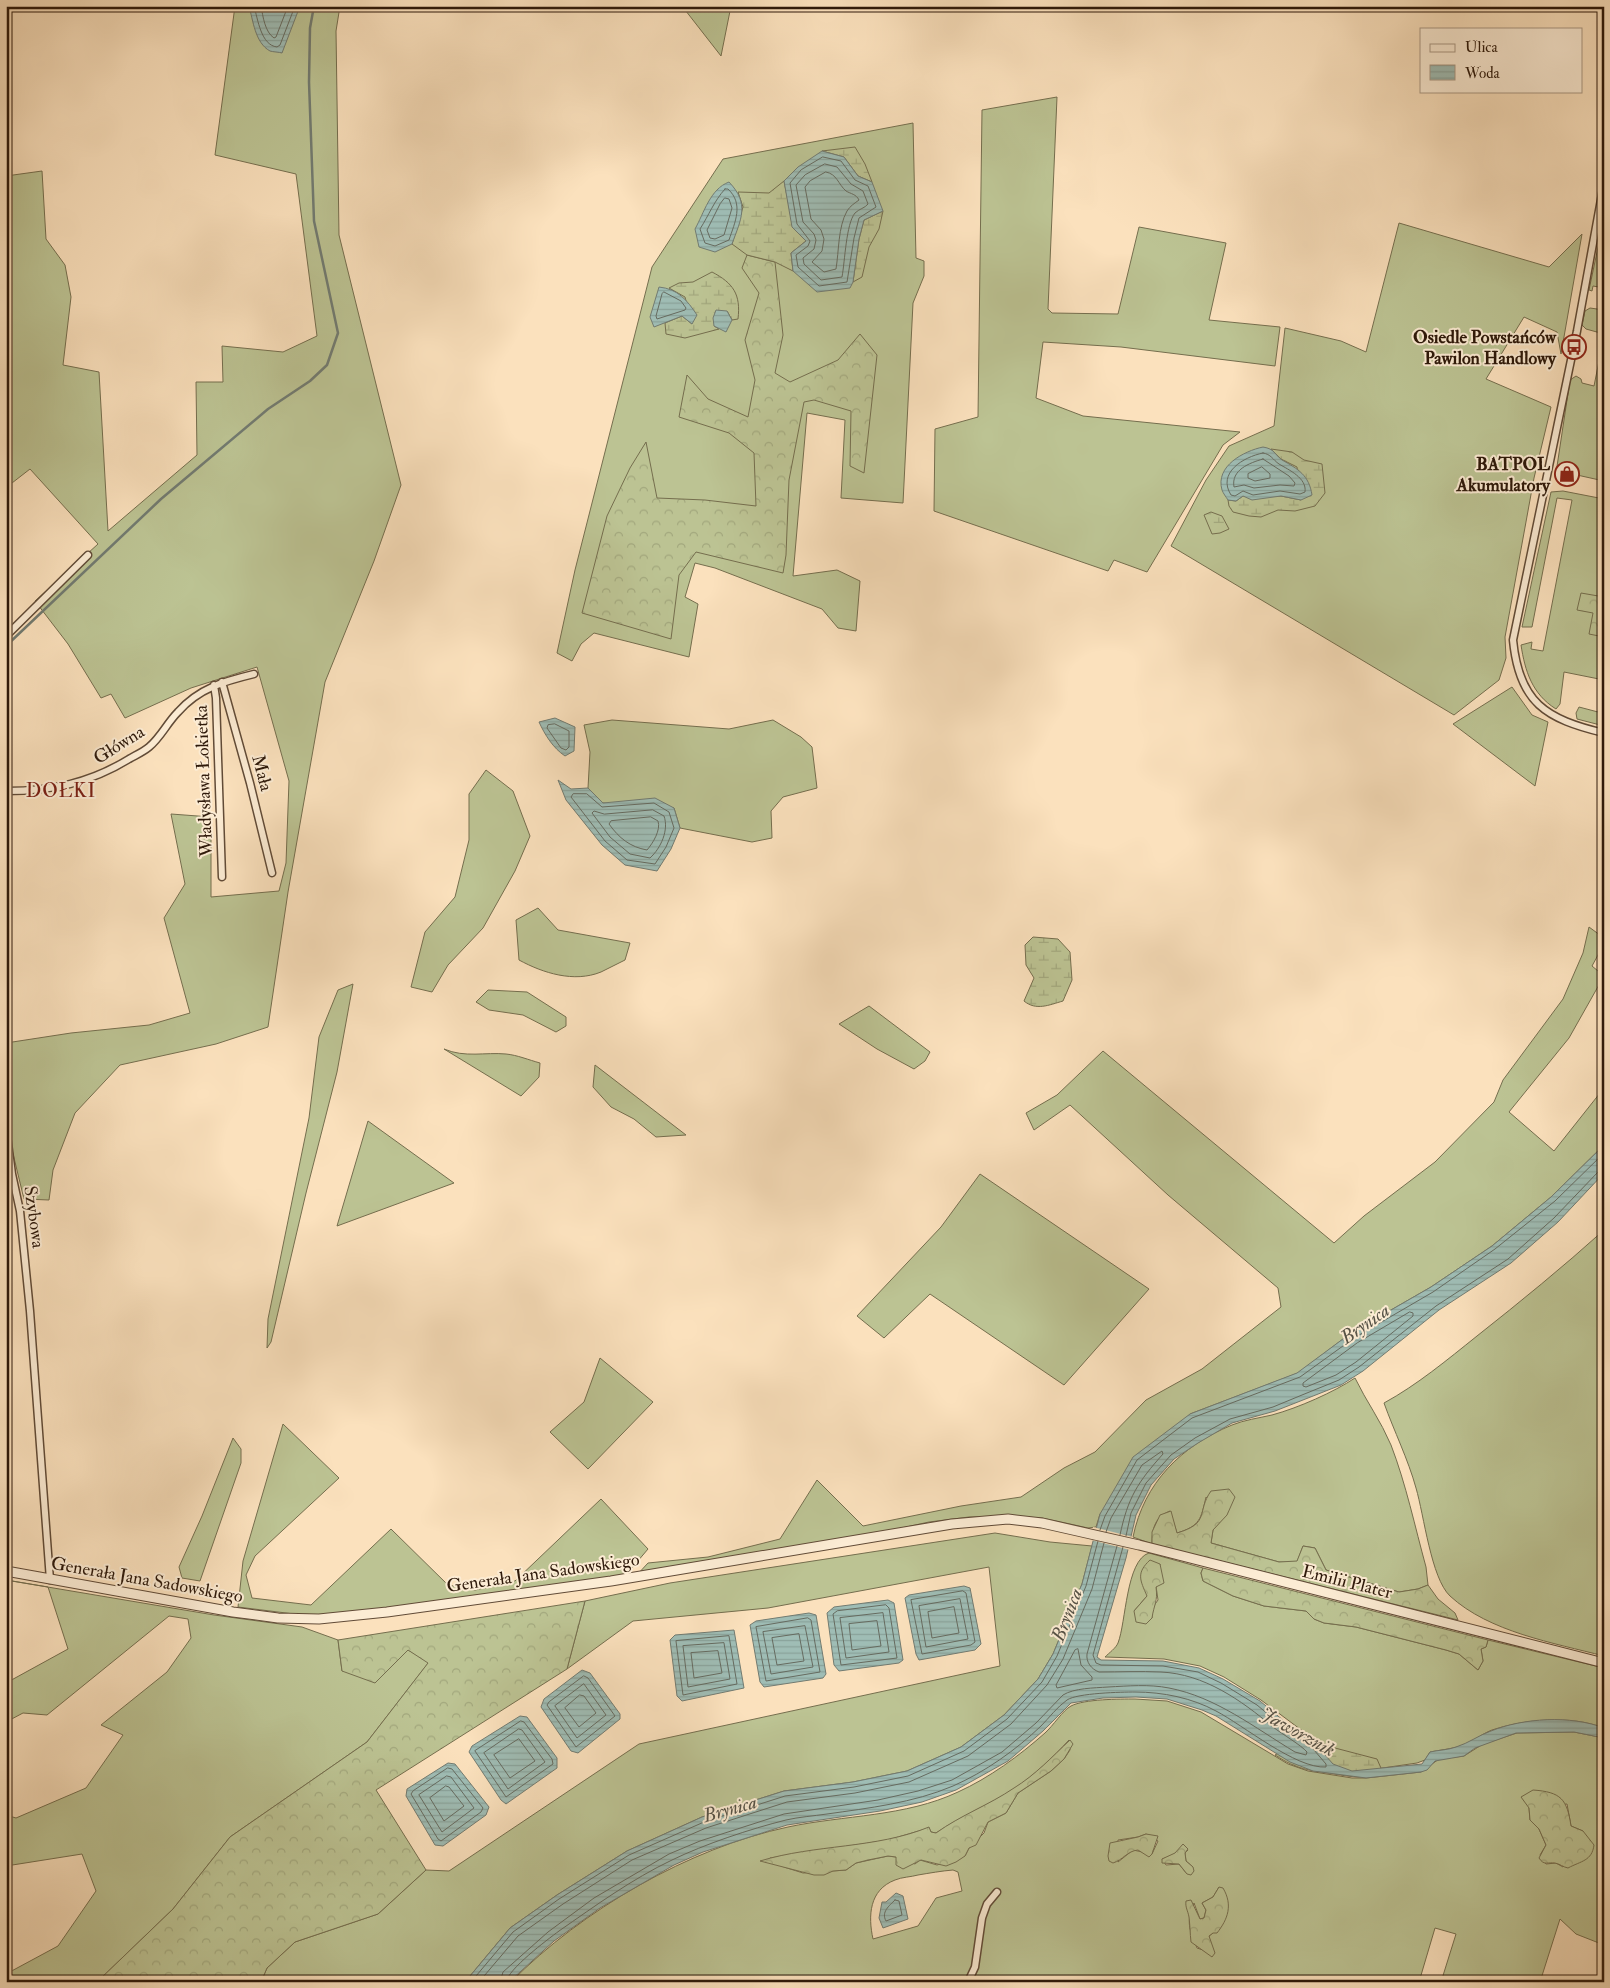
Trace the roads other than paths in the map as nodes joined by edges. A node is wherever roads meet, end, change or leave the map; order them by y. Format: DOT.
graph roads {
  1 [pos="1604,183"];
  2 [pos="88,555"];
  3 [pos="6,636"];
  4 [pos="254,674"];
  5 [pos="222,682"];
  6 [pos="214,685"];
  7 [pos="1604,733"];
  8 [pos="6,791"];
  9 [pos="272,872"];
  10 [pos="222,877"];
  11 [pos="6,1128"];
  12 [pos="1083,1532"];
  13 [pos="6,1571"];
  14 [pos="50,1580"];
  15 [pos="1604,1663"];
  16 [pos="997,1892"];
  17 [pos="968,1982"];
  1 -- 7 [label="street"];
  2 -- 3 [label="street"];
  4 -- 5 [label="street, Główna"];
  5 -- 6 [label="street, Główna"];
  5 -- 9 [label="street, Mała"];
  6 -- 8 [label="street, Główna"];
  6 -- 10 [label="street, Władysława Łokietka"];
  11 -- 14 [label="street, Szybowa"];
  12 -- 14 [label="street, Generała Jana Sadowskiego"];
  12 -- 15 [label="street, Emilii Plater"];
  13 -- 14 [label="street, Generała Jana Sadowskiego"];
  16 -- 17 [label="street"];
}
